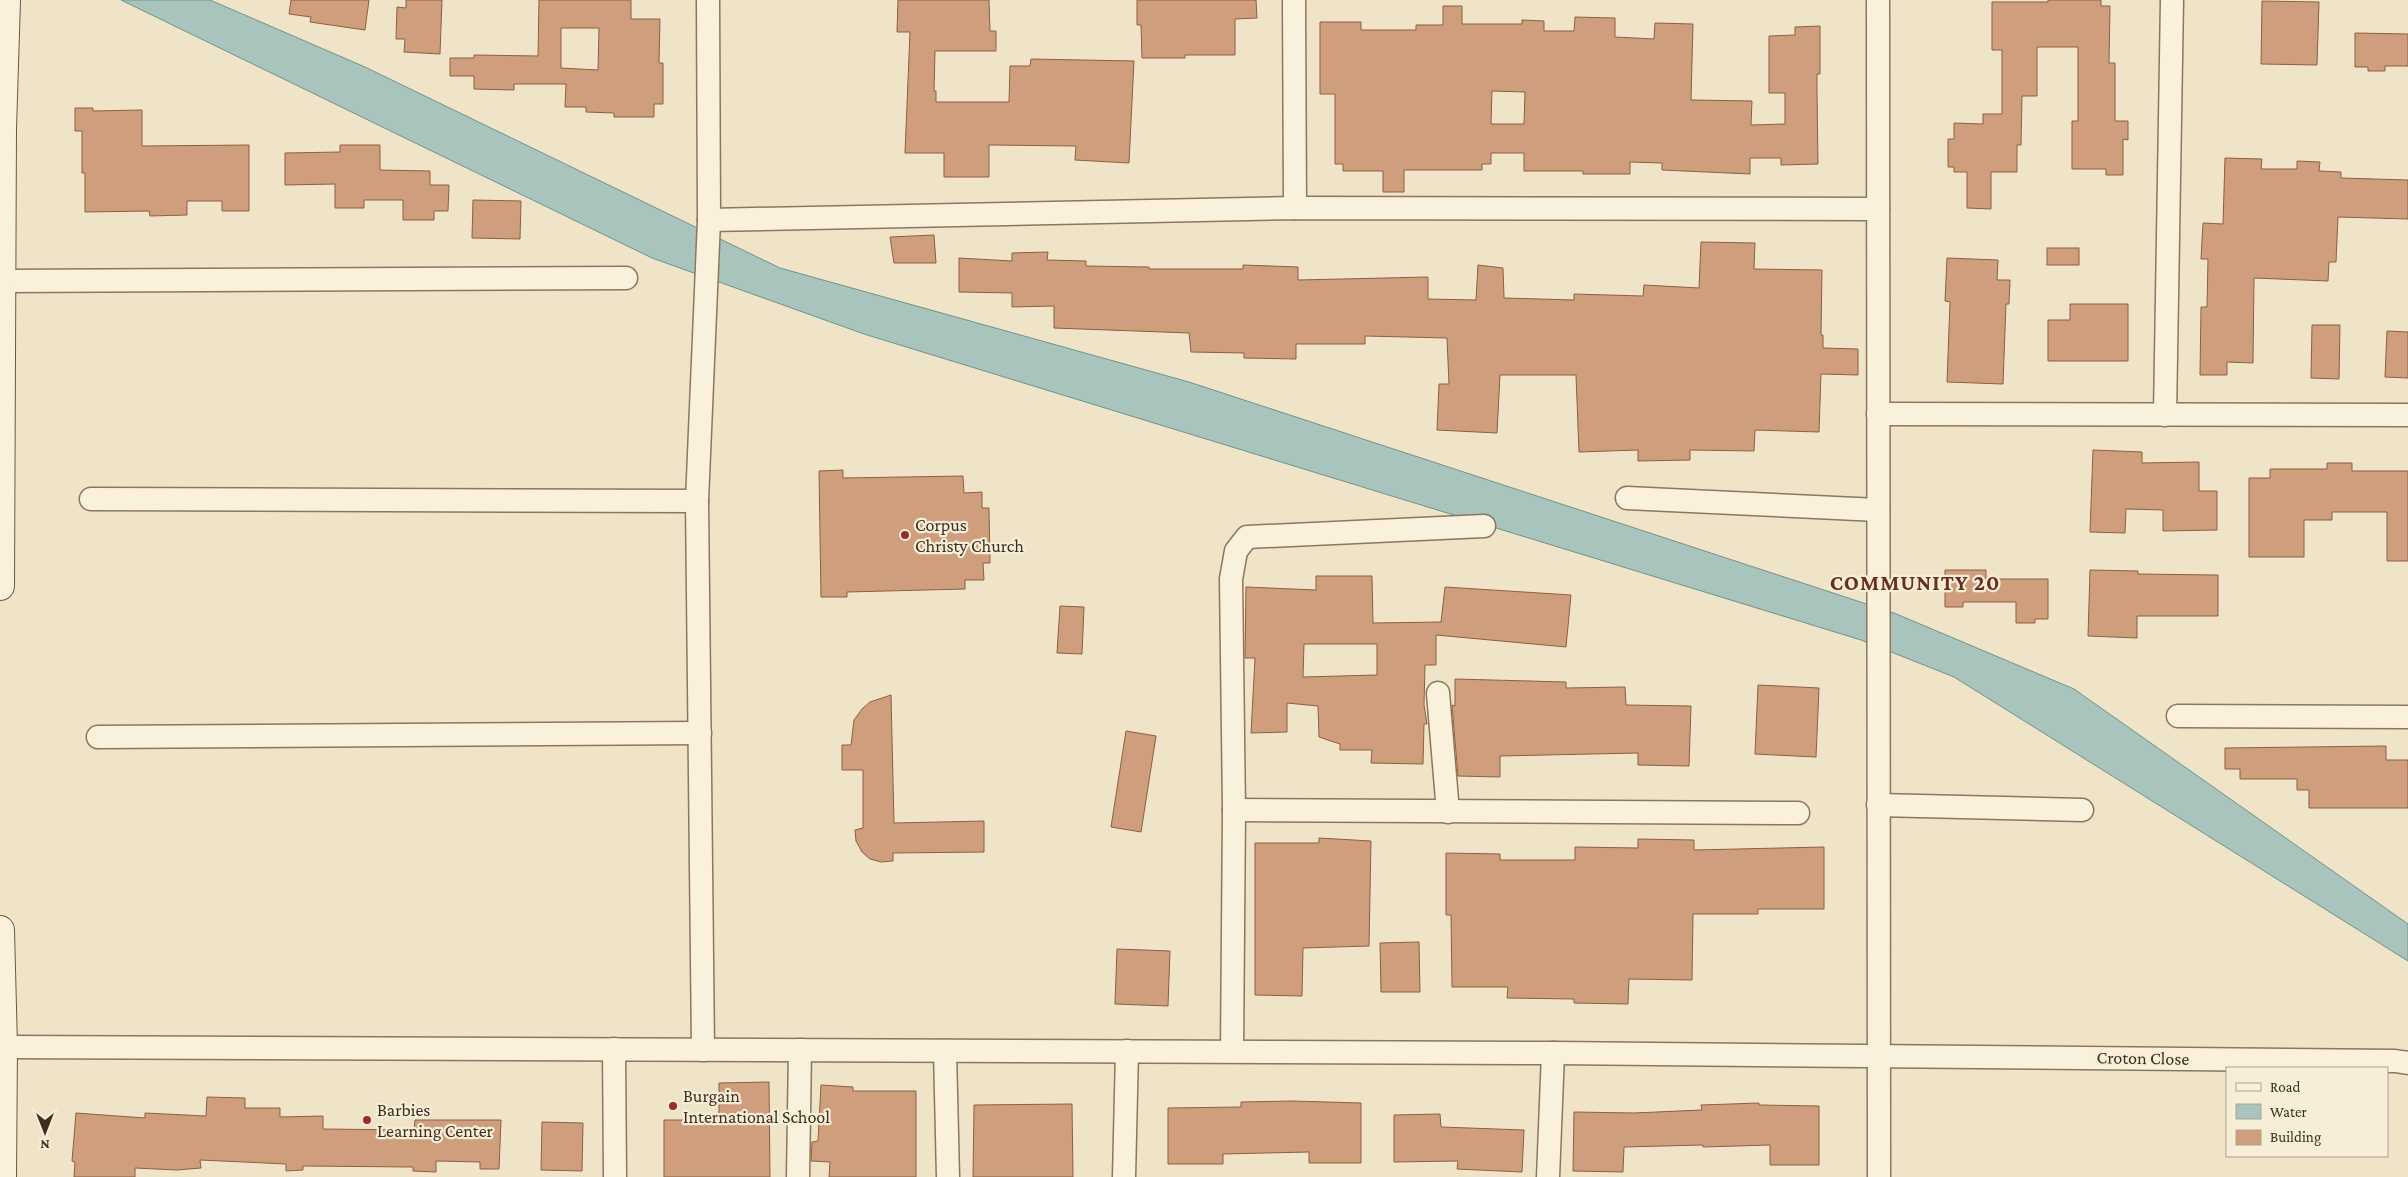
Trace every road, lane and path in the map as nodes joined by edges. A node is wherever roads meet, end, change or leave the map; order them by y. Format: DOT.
graph roads {
  1 [pos="6,0"];
  2 [pos="708,0"];
  3 [pos="1294,0"];
  4 [pos="1878,0"];
  5 [pos="2172,0"];
  6 [pos="1,130"];
  7 [pos="1295,208"];
  8 [pos="1878,209"];
  9 [pos="709,224"];
  10 [pos="626,278"];
  11 [pos="2,282"];
  12 [pos="1878,414"];
  13 [pos="2165,415"];
  14 [pos="2408,416"];
  15 [pos="1627,498"];
  16 [pos="91,499"];
  17 [pos="698,501"];
  18 [pos="1878,510"];
  19 [pos="1484,526"];
  20 [pos="0,586"];
  21 [pos="1438,692"];
  22 [pos="2178,716"];
  23 [pos="2408,717"];
  24 [pos="700,733"];
  25 [pos="98,737"];
  26 [pos="1878,805"];
  27 [pos="1234,810"];
  28 [pos="2082,810"];
  29 [pos="1448,812"];
  30 [pos="1798,813"];
  31 [pos="0,930"];
  32 [pos="3,1047"];
  33 [pos="614,1049"];
  34 [pos="704,1050"];
  35 [pos="800,1050"];
  36 [pos="944,1051"];
  37 [pos="1126,1051"];
  38 [pos="1232,1051"];
  39 [pos="1553,1053"];
  40 [pos="1878,1055"];
  41 [pos="2408,1063"];
  42 [pos="2,1177"];
  43 [pos="615,1177"];
  44 [pos="798,1177"];
  45 [pos="948,1177"];
  46 [pos="1124,1177"];
  47 [pos="1548,1177"];
  48 [pos="1879,1177"];
  1 -- 6 [label="street"];
  2 -- 9 [label="street"];
  3 -- 7 [label="street"];
  4 -- 8 [label="street"];
  5 -- 13 [label="street"];
  6 -- 11 [label="street"];
  7 -- 8 [label="street"];
  7 -- 9 [label="street"];
  8 -- 12 [label="street"];
  9 -- 17 [label="street"];
  10 -- 11 [label="street"];
  11 -- 20 [label="street"];
  12 -- 13 [label="street"];
  12 -- 18 [label="street"];
  13 -- 14 [label="street"];
  15 -- 18 [label="street"];
  16 -- 17 [label="street"];
  17 -- 24 [label="street"];
  18 -- 26 [label="street"];
  19 -- 27 [label="street"];
  21 -- 29 [label="street"];
  22 -- 23 [label="street"];
  24 -- 25 [label="street"];
  24 -- 34 [label="street"];
  26 -- 28 [label="street"];
  26 -- 40 [label="street"];
  27 -- 29 [label="street"];
  27 -- 38 [label="street"];
  29 -- 30 [label="street"];
  31 -- 32 [label="street"];
  32 -- 33 [label="street, Croton Close"];
  32 -- 42 [label="street"];
  33 -- 34 [label="street, Croton Close"];
  33 -- 43 [label="street"];
  34 -- 35 [label="street, Croton Close"];
  35 -- 36 [label="street, Croton Close"];
  35 -- 44 [label="street"];
  36 -- 37 [label="street, Croton Close"];
  36 -- 45 [label="street"];
  37 -- 38 [label="street, Croton Close"];
  37 -- 46 [label="street"];
  38 -- 39 [label="street, Croton Close"];
  39 -- 40 [label="street, Croton Close"];
  39 -- 47 [label="street"];
  40 -- 41 [label="street, Croton Close"];
  40 -- 48 [label="street"];
}
